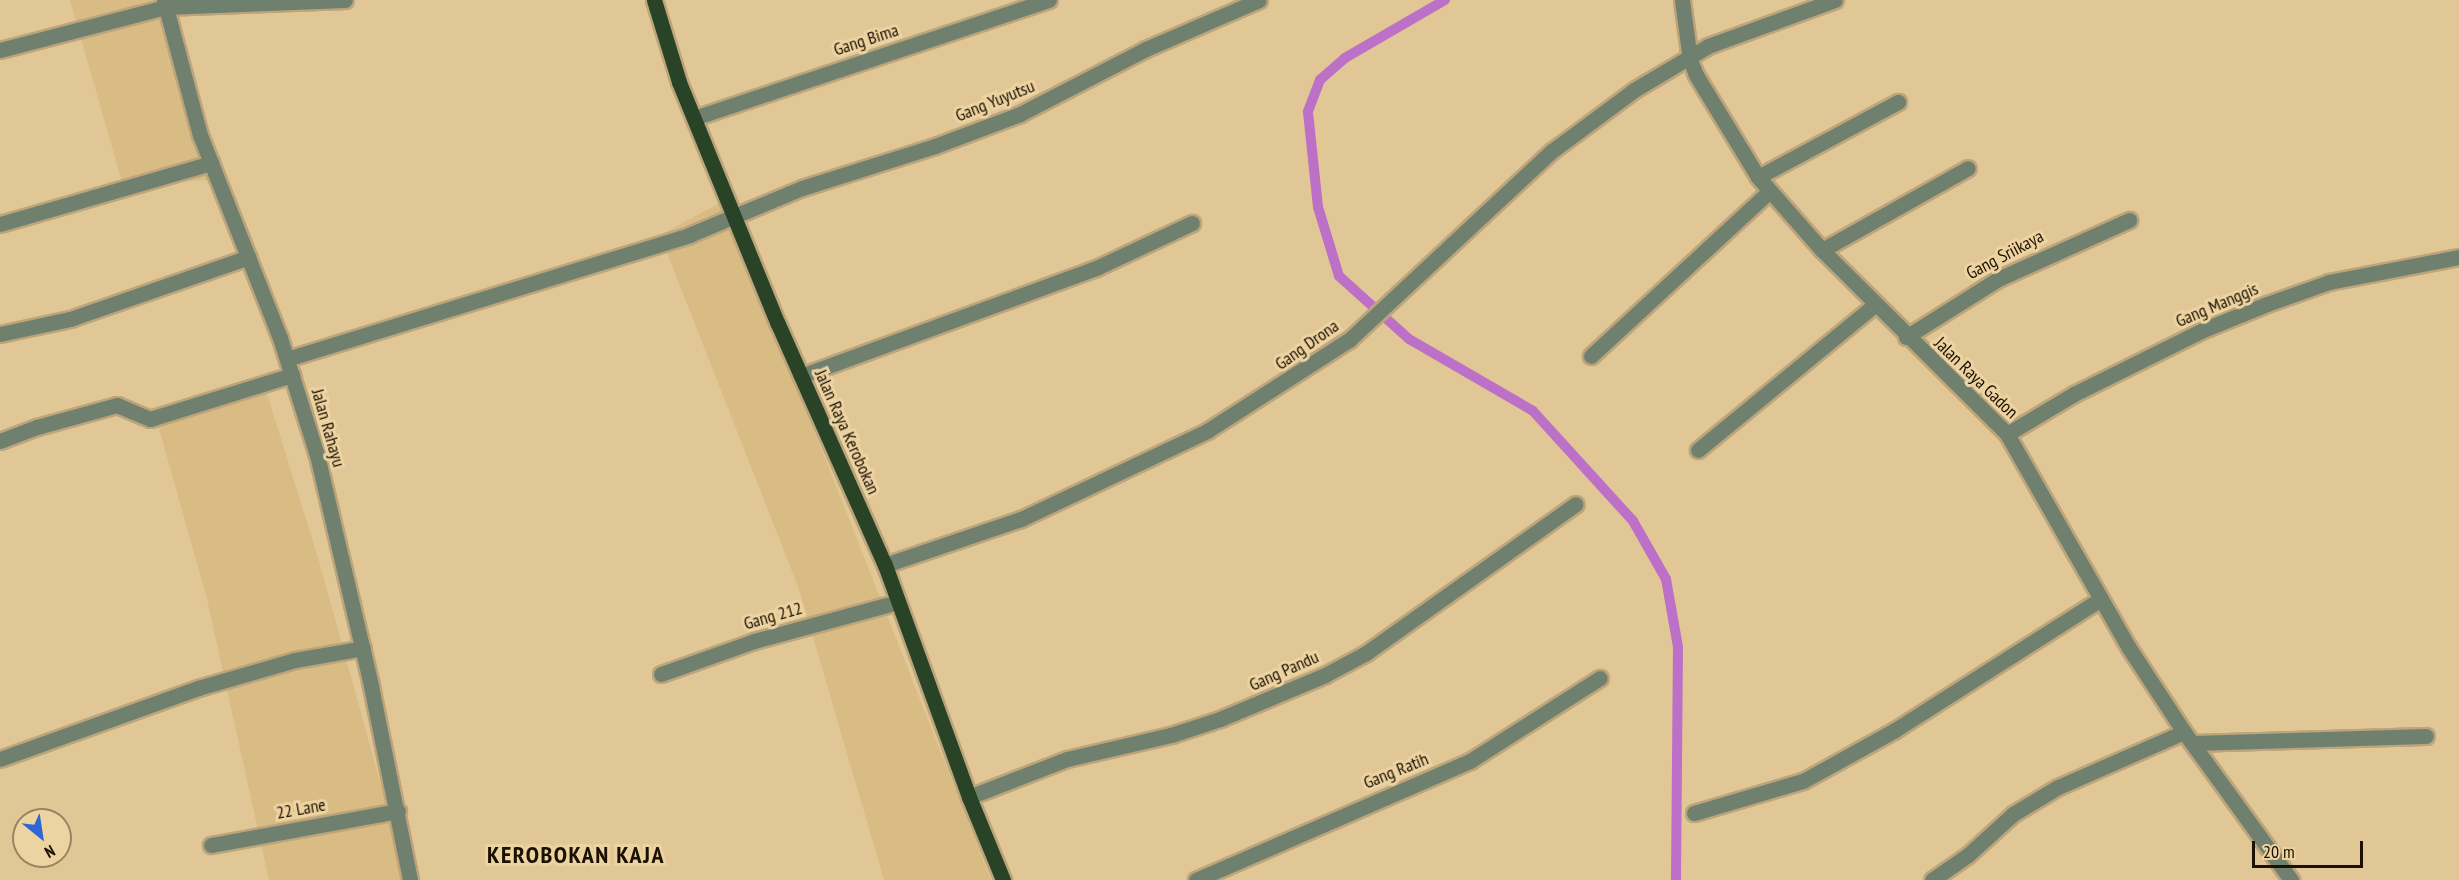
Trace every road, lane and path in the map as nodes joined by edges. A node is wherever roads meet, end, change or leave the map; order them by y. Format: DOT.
graph roads {
  1 [pos="345,0"];
  2 [pos="654,0"];
  3 [pos="1049,0"];
  4 [pos="1259,0"];
  5 [pos="1682,0"];
  6 [pos="1835,0"];
  7 [pos="164,4"];
  8 [pos="0,50"];
  9 [pos="1690,60"];
  10 [pos="1898,102"];
  11 [pos="694,118"];
  12 [pos="211,163"];
  13 [pos="1968,168"];
  14 [pos="1758,177"];
  15 [pos="1769,192"];
  16 [pos="735,216"];
  17 [pos="2128,220"];
  18 [pos="1192,223"];
  19 [pos="0,224"];
  20 [pos="1822,250"];
  21 [pos="249,257"];
  22 [pos="2459,257"];
  23 [pos="1876,304"];
  24 [pos="0,334"];
  25 [pos="1906,337"];
  26 [pos="1591,357"];
  27 [pos="287,359"];
  28 [pos="292,375"];
  29 [pos="801,376"];
  30 [pos="2007,435"];
  31 [pos="0,441"];
  32 [pos="1698,450"];
  33 [pos="1576,504"];
  34 [pos="885,565"];
  35 [pos="2101,599"];
  36 [pos="898,602"];
  37 [pos="363,648"];
  38 [pos="661,674"];
  39 [pos="1600,678"];
  40 [pos="2426,736"];
  41 [pos="2188,737"];
  42 [pos="0,759"];
  43 [pos="969,796"];
  44 [pos="398,811"];
  45 [pos="1694,813"];
  46 [pos="211,845"];
  47 [pos="410,880"];
  48 [pos="1004,880"];
  49 [pos="1196,880"];
  50 [pos="1932,880"];
  51 [pos="2291,880"];
  1 -- 7 [label="street"];
  2 -- 11 [label="main road, Jalan Raya Kerobokan"];
  3 -- 11 [label="street, Gang Bima"];
  4 -- 16 [label="street, Gang Yuyutsu"];
  5 -- 9 [label="street"];
  6 -- 9 [label="street"];
  7 -- 8 [label="street"];
  7 -- 12 [label="street, Jalan Rahayu"];
  9 -- 14 [label="street, Jalan Raya Gadon"];
  9 -- 34 [label="street, Gang Drona"];
  10 -- 14 [label="street"];
  11 -- 16 [label="main road, Jalan Raya Kerobokan"];
  12 -- 19 [label="street"];
  12 -- 21 [label="street, Jalan Rahayu"];
  13 -- 20 [label="street"];
  14 -- 15 [label="street, Jalan Raya Gadon"];
  15 -- 20 [label="street, Jalan Raya Gadon"];
  15 -- 26 [label="street"];
  16 -- 27 [label="street, Gang Yuyutsu"];
  16 -- 29 [label="main road, Jalan Raya Kerobokan"];
  17 -- 25 [label="street, Gang Sriikaya"];
  18 -- 29 [label="street"];
  20 -- 23 [label="street, Jalan Raya Gadon"];
  21 -- 24 [label="street"];
  21 -- 27 [label="street, Jalan Rahayu"];
  22 -- 30 [label="street, Gang Manggis"];
  23 -- 25 [label="street, Jalan Raya Gadon"];
  23 -- 32 [label="street"];
  25 -- 30 [label="street, Jalan Raya Gadon"];
  27 -- 28 [label="street, Jalan Rahayu"];
  28 -- 31 [label="street"];
  28 -- 37 [label="street, Jalan Rahayu"];
  29 -- 34 [label="main road, Jalan Raya Kerobokan"];
  30 -- 35 [label="street, Jalan Raya Gadon"];
  33 -- 43 [label="street, Gang Pandu"];
  34 -- 36 [label="main road, Jalan Raya Kerobokan"];
  35 -- 41 [label="street, Jalan Raya Gadon"];
  35 -- 45 [label="street"];
  36 -- 38 [label="street, Gang 212"];
  36 -- 43 [label="main road, Jalan Raya Kerobokan"];
  37 -- 42 [label="street"];
  37 -- 44 [label="street, Jalan Rahayu"];
  39 -- 49 [label="street, Gang Ratih"];
  40 -- 41 [label="street"];
  41 -- 50 [label="street"];
  41 -- 51 [label="street, Jalan Raya Gadon"];
  43 -- 48 [label="main road, Jalan Raya Kerobokan"];
  44 -- 46 [label="street, 22 Lane"];
  44 -- 47 [label="street, Jalan Rahayu"];
}
